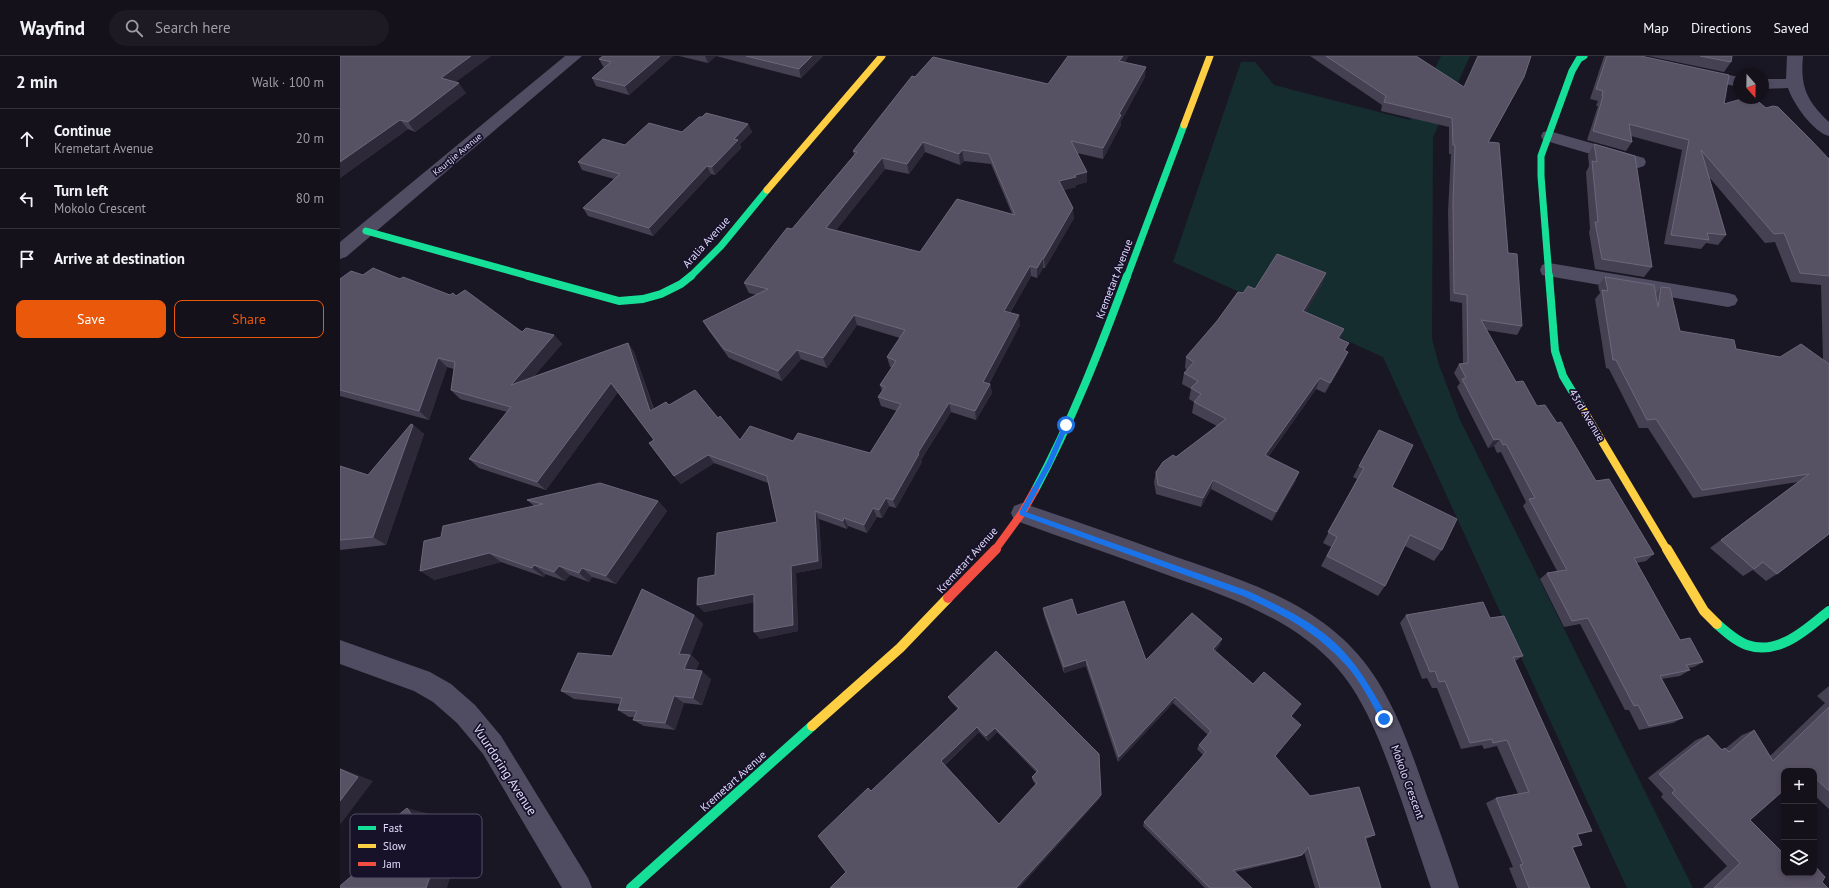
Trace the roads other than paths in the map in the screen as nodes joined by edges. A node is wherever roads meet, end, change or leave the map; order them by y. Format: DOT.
graph roads {
  1 [pos="574,56"];
  2 [pos="882,56"];
  3 [pos="1210,56"];
  4 [pos="1584,56"];
  5 [pos="1795,56"];
  6 [pos="1687,72"];
  7 [pos="1733,81"];
  8 [pos="1794,83"];
  9 [pos="1769,84"];
  10 [pos="1829,131"];
  11 [pos="1549,136"];
  12 [pos="1638,162"];
  13 [pos="366,231"];
  14 [pos="340,252"];
  15 [pos="1549,270"];
  16 [pos="1728,300"];
  17 [pos="1022,513"];
  18 [pos="1829,611"];
  19 [pos="340,652"];
  20 [pos="578,888"];
  21 [pos="631,888"];
  22 [pos="1445,888"];
  1 -- 13 [label="street, Keurtjie Avenue"];
  2 -- 13 [label="street, Aralia Avenue"];
  3 -- 17 [label="street, Kremetart Avenue"];
  4 -- 11 [label="street, 43rd Avenue"];
  5 -- 8 [label="street"];
  6 -- 7 [label="street"];
  8 -- 9 [label="street"];
  8 -- 10 [label="street"];
  11 -- 12 [label="street"];
  11 -- 15 [label="street, 43rd Avenue"];
  13 -- 14 [label="street, Keurtjie Avenue"];
  15 -- 16 [label="street"];
  15 -- 18 [label="street, 43rd Avenue"];
  17 -- 21 [label="street, Kremetart Avenue"];
  17 -- 22 [label="street, Mokolo Crescent"];
  19 -- 20 [label="street, Vuurdoring Avenue"];
}
